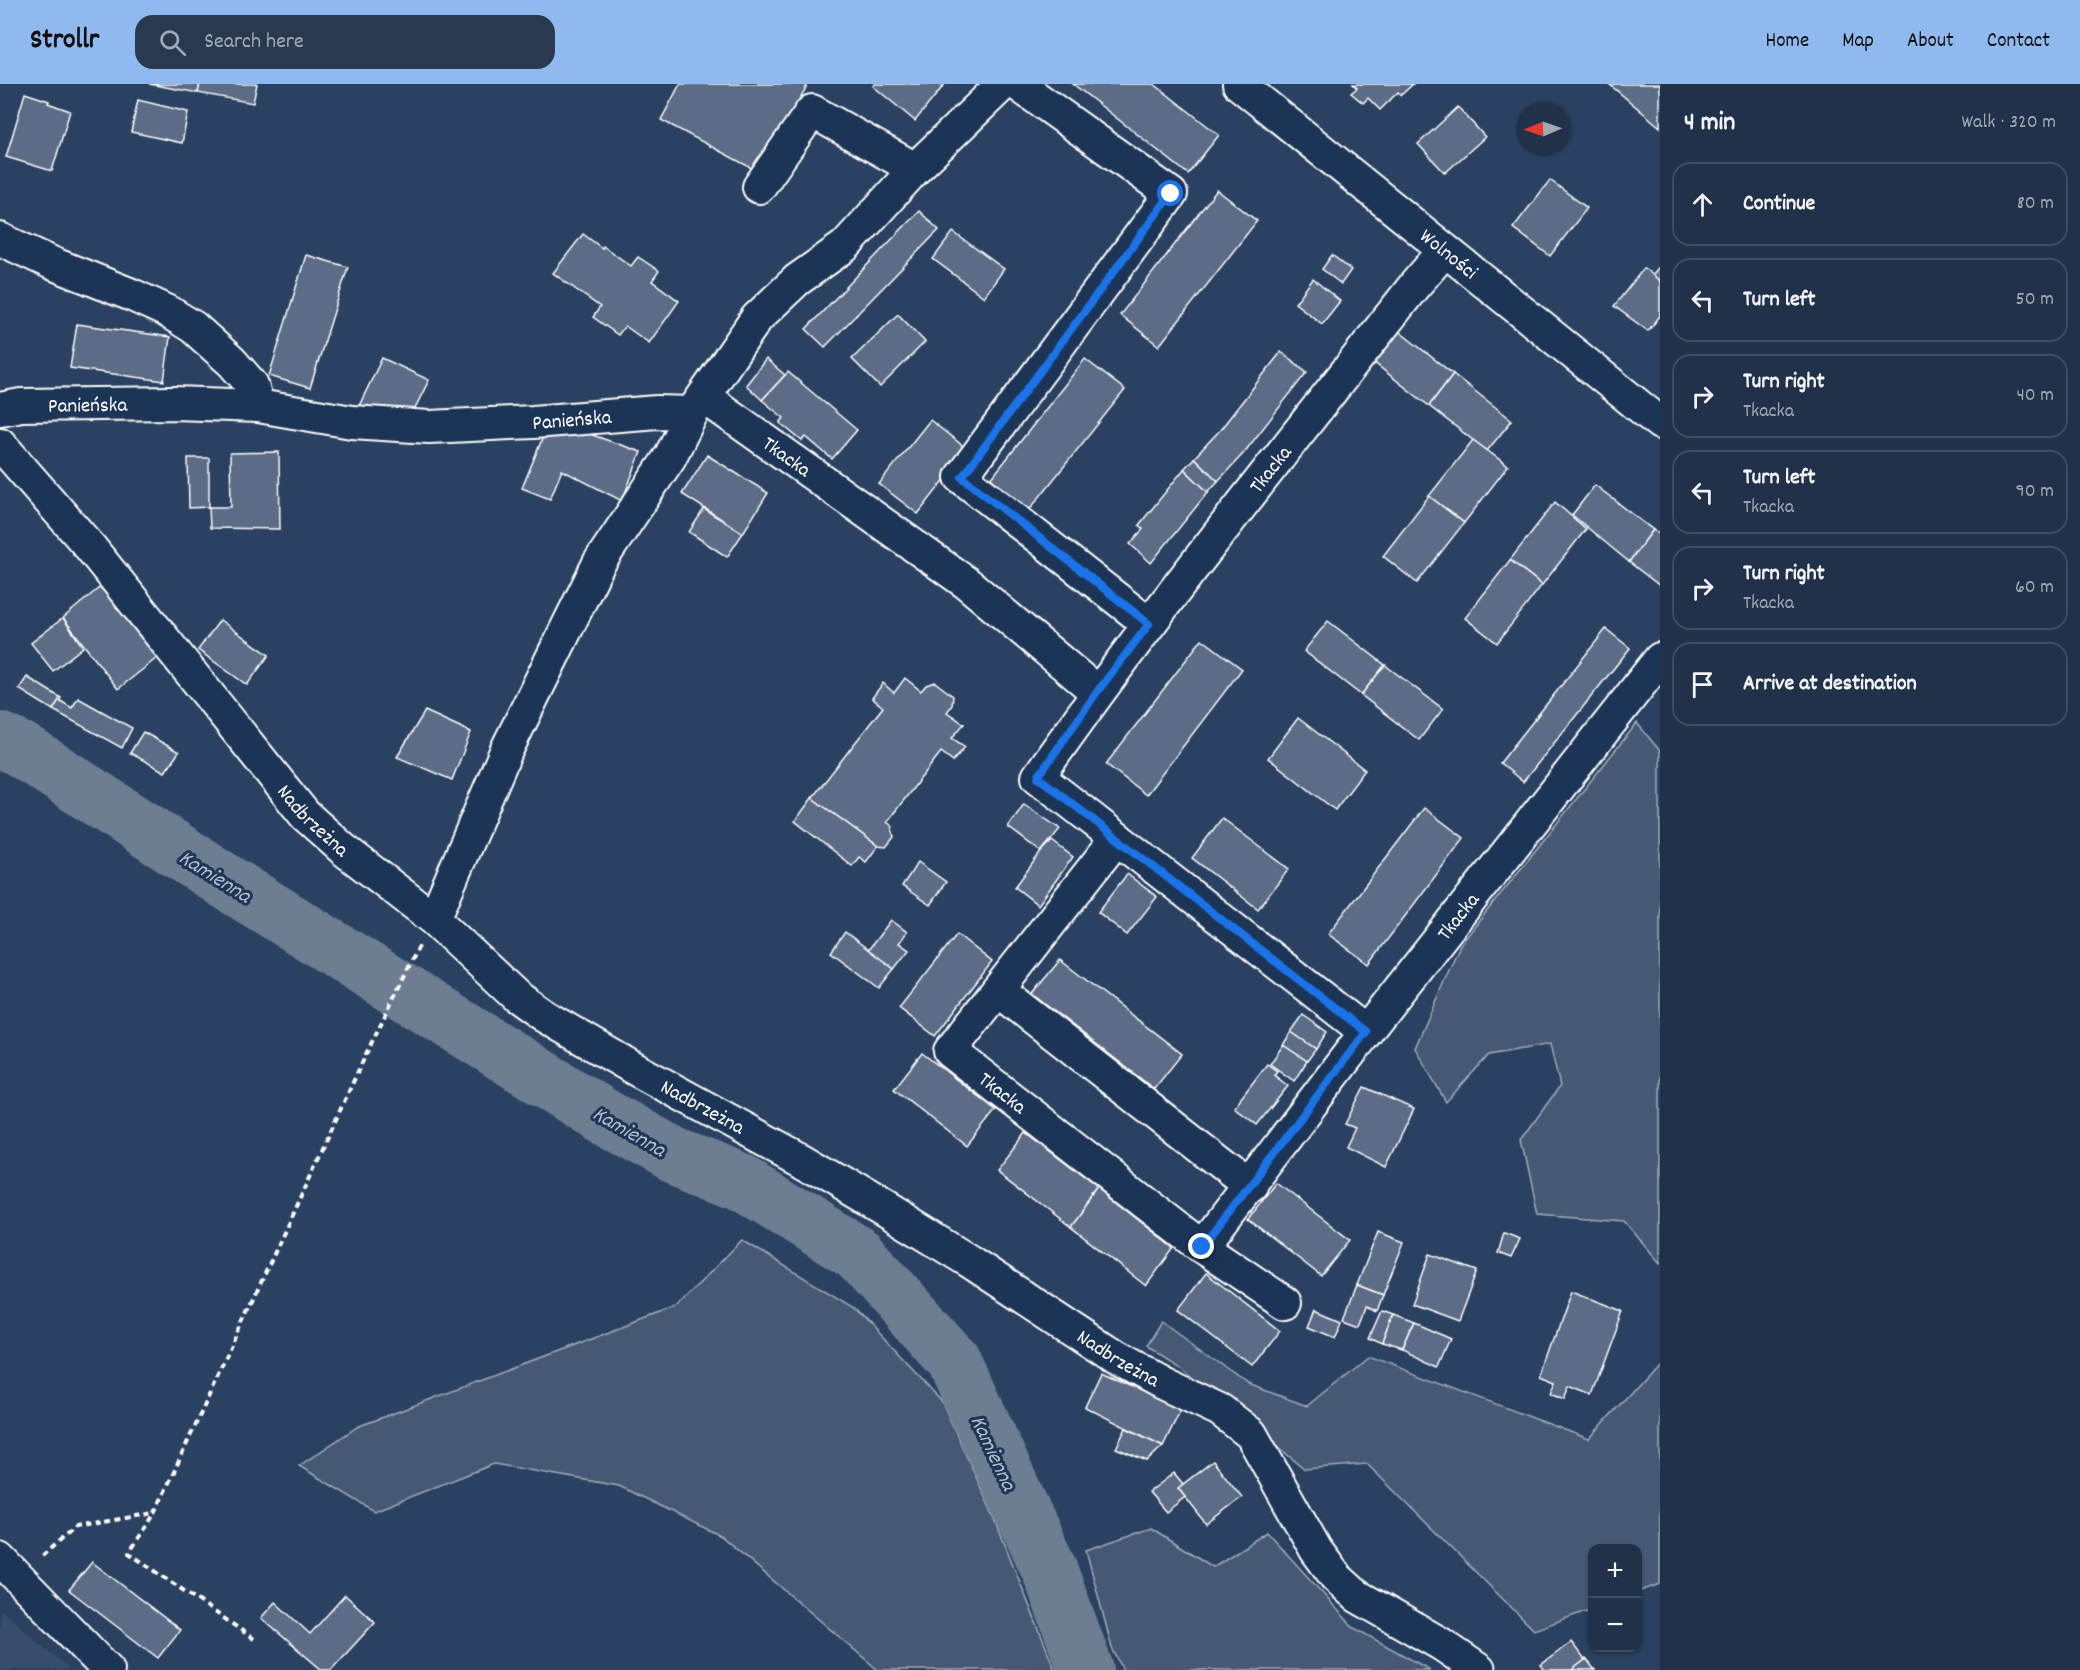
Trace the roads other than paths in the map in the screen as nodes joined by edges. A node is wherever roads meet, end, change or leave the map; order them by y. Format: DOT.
graph roads {
  1 [pos="1003,84"];
  2 [pos="1017,84"];
  3 [pos="1239,84"];
  4 [pos="915,169"];
  5 [pos="759,187"];
  6 [pos="0,239"];
  7 [pos="1445,250"];
  8 [pos="698,405"];
  9 [pos="258,406"];
  10 [pos="0,409"];
  11 [pos="1660,423"];
  12 [pos="0,444"];
  13 [pos="1149,624"];
  14 [pos="1660,659"];
  15 [pos="1097,692"];
  16 [pos="1117,838"];
  17 [pos="428,930"];
  18 [pos="998,990"];
  19 [pos="1366,1032"];
  20 [pos="1250,1187"];
  21 [pos="1202,1247"];
  22 [pos="1285,1303"];
  23 [pos="6,1570"];
  24 [pos="108,1670"];
  25 [pos="1479,1670"];
  1 -- 4 [label="street"];
  2 -- 13 [label="street"];
  3 -- 7 [label="street, Wolności"];
  4 -- 5 [label="street"];
  4 -- 8 [label="street"];
  6 -- 9 [label="street"];
  7 -- 11 [label="street, Wolności"];
  7 -- 13 [label="street, Tkacka"];
  8 -- 9 [label="street, Panieńska"];
  8 -- 15 [label="street, Tkacka"];
  8 -- 17 [label="street"];
  9 -- 10 [label="street, Panieńska"];
  12 -- 17 [label="street, Nadbrzeżna"];
  13 -- 15 [label="street, Tkacka"];
  14 -- 19 [label="street, Tkacka"];
  15 -- 16 [label="street, Tkacka"];
  16 -- 18 [label="street, Tkacka"];
  16 -- 19 [label="street, Tkacka"];
  17 -- 25 [label="street, Nadbrzeżna"];
  18 -- 20 [label="street"];
  18 -- 21 [label="street, Tkacka"];
  19 -- 20 [label="street, Tkacka"];
  20 -- 21 [label="street, Tkacka"];
  21 -- 22 [label="street, Tkacka"];
  23 -- 24 [label="street"];
}
